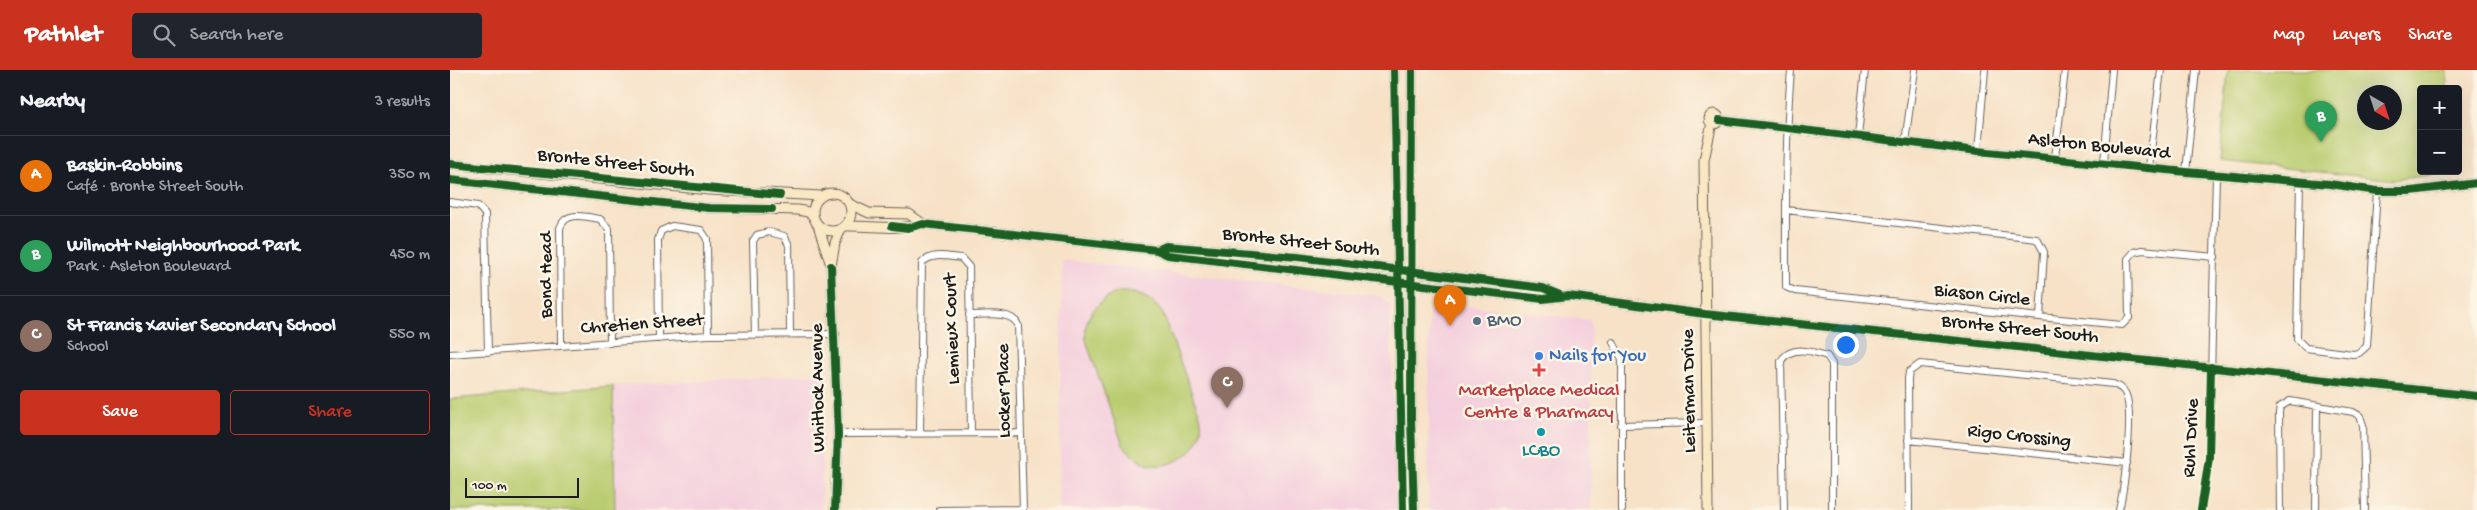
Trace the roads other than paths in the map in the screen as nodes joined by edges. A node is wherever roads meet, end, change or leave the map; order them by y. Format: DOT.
graph roads {
  1 [pos="1394,70"];
  2 [pos="1412,70"];
  3 [pos="1790,70"];
  4 [pos="1865,70"];
  5 [pos="1915,70"];
  6 [pos="1985,70"];
  7 [pos="2064,70"];
  8 [pos="2112,70"];
  9 [pos="2161,70"];
  10 [pos="2196,70"];
  11 [pos="1715,122"];
  12 [pos="1786,128"];
  13 [pos="1858,136"];
  14 [pos="1905,142"];
  15 [pos="1978,151"];
  16 [pos="2055,158"];
  17 [pos="2104,162"];
  18 [pos="450,164"];
  19 [pos="2149,168"];
  20 [pos="2186,172"];
  21 [pos="2216,175"];
  22 [pos="450,180"];
  23 [pos="2300,182"];
  24 [pos="2477,183"];
  25 [pos="2376,191"];
  26 [pos="822,196"];
  27 [pos="450,202"];
  28 [pos="850,204"];
  29 [pos="1786,210"];
  30 [pos="816,220"];
  31 [pos="923,224"];
  32 [pos="843,227"];
  33 [pos="1157,250"];
  34 [pos="2215,257"];
  35 [pos="831,266"];
  36 [pos="1397,269"];
  37 [pos="1413,271"];
  38 [pos="1397,283"];
  39 [pos="1413,284"];
  40 [pos="1560,295"];
  41 [pos="1705,314"];
  42 [pos="969,315"];
  43 [pos="2040,318"];
  44 [pos="790,334"];
  45 [pos="836,334"];
  46 [pos="708,335"];
  47 [pos="755,335"];
  48 [pos="660,339"];
  49 [pos="1613,342"];
  50 [pos="610,343"];
  51 [pos="561,346"];
  52 [pos="488,352"];
  53 [pos="450,354"];
  54 [pos="2211,367"];
  55 [pos="2477,396"];
  56 [pos="2317,406"];
  57 [pos="1706,423"];
  58 [pos="1621,425"];
  59 [pos="920,433"];
  60 [pos="971,433"];
  61 [pos="1021,433"];
  62 [pos="838,434"];
  63 [pos="1908,440"];
  64 [pos="2127,463"];
  65 [pos="834,510"];
  66 [pos="939,510"];
  67 [pos="1023,510"];
  68 [pos="1403,510"];
  69 [pos="1414,510"];
  70 [pos="1622,510"];
  71 [pos="1708,510"];
  72 [pos="1784,510"];
  73 [pos="1832,510"];
  74 [pos="1909,510"];
  75 [pos="2119,510"];
  76 [pos="2201,510"];
  77 [pos="2280,510"];
  78 [pos="2316,510"];
  79 [pos="2365,510"];
  1 -- 36 [label="main road"];
  2 -- 37 [label="main road"];
  3 -- 12 [label="street, Biason Circle"];
  4 -- 13 [label="street"];
  5 -- 14 [label="street"];
  6 -- 15 [label="street"];
  7 -- 16 [label="street"];
  8 -- 17 [label="street"];
  9 -- 19 [label="street"];
  10 -- 20 [label="street"];
  11 -- 12 [label="main road, Asleton Boulevard"];
  11 -- 41 [label="main road, Leiterman Drive"];
  12 -- 13 [label="main road, Asleton Boulevard"];
  12 -- 29 [label="street, Biason Circle"];
  13 -- 14 [label="main road, Asleton Boulevard"];
  14 -- 15 [label="main road, Asleton Boulevard"];
  15 -- 16 [label="main road, Asleton Boulevard"];
  16 -- 17 [label="main road, Asleton Boulevard"];
  17 -- 19 [label="main road, Asleton Boulevard"];
  18 -- 26 [label="main road, Bronte Street South"];
  19 -- 20 [label="main road, Asleton Boulevard"];
  20 -- 21 [label="main road, Asleton Boulevard"];
  21 -- 23 [label="main road, Asleton Boulevard"];
  21 -- 34 [label="street, Ruhl Drive"];
  22 -- 30 [label="main road, Bronte Street South"];
  23 -- 25 [label="main road, Asleton Boulevard"];
  23 -- 25 [label="street"];
  24 -- 25 [label="main road, Asleton Boulevard"];
  26 -- 28 [label="main road"];
  26 -- 30 [label="main road"];
  27 -- 52 [label="street"];
  28 -- 31 [label="main road, Bronte Street South"];
  28 -- 32 [label="main road"];
  29 -- 43 [label="street, Biason Circle"];
  29 -- 43 [label="street, Biason Circle"];
  30 -- 32 [label="main road"];
  30 -- 35 [label="main road, Whitlock Avenue"];
  31 -- 32 [label="main road, Bronte Street South"];
  31 -- 33 [label="main road, Bronte Street South"];
  32 -- 35 [label="main road, Whitlock Avenue"];
  33 -- 36 [label="main road, Bronte Street South"];
  33 -- 38 [label="main road, Bronte Street South"];
  34 -- 43 [label="street"];
  34 -- 54 [label="street, Ruhl Drive"];
  35 -- 45 [label="main road, Whitlock Avenue"];
  36 -- 37 [label="main road, Bronte Street South"];
  36 -- 38 [label="main road"];
  37 -- 39 [label="main road"];
  37 -- 40 [label="main road, Bronte Street South"];
  38 -- 39 [label="main road, Bronte Street South"];
  38 -- 68 [label="main road"];
  39 -- 40 [label="main road, Bronte Street South"];
  39 -- 69 [label="main road"];
  40 -- 41 [label="main road, Bronte Street South"];
  41 -- 54 [label="main road, Bronte Street South"];
  41 -- 57 [label="main road, Leiterman Drive"];
  42 -- 59 [label="street, Lemieux Court"];
  42 -- 60 [label="street, Lemieux Court"];
  42 -- 61 [label="street, Locker Place"];
  44 -- 45 [label="street, Chretien Street"];
  44 -- 47 [label="street, Chretien Street"];
  44 -- 47 [label="street"];
  45 -- 62 [label="main road, Whitlock Avenue"];
  46 -- 47 [label="street, Chretien Street"];
  46 -- 48 [label="street, Chretien Street"];
  46 -- 48 [label="street"];
  48 -- 50 [label="street, Chretien Street"];
  49 -- 58 [label="street"];
  50 -- 51 [label="street, Chretien Street"];
  50 -- 51 [label="street, Bond Head"];
  51 -- 52 [label="street, Chretien Street"];
  52 -- 53 [label="street, Chretien Street"];
  54 -- 55 [label="main road, Bronte Street South"];
  54 -- 76 [label="street, Ruhl Drive"];
  56 -- 77 [label="street"];
  56 -- 78 [label="street"];
  56 -- 79 [label="street"];
  57 -- 58 [label="street"];
  57 -- 71 [label="main road, Leiterman Drive"];
  58 -- 70 [label="street"];
  59 -- 60 [label="street"];
  59 -- 62 [label="street"];
  60 -- 61 [label="street"];
  61 -- 67 [label="street, Locker Place"];
  62 -- 65 [label="main road, Whitlock Avenue"];
  63 -- 64 [label="street, Rigo Crossing"];
  63 -- 64 [label="street"];
  63 -- 74 [label="street"];
  64 -- 75 [label="street"];
  66 -- 67 [label="street"];
  72 -- 73 [label="street"];
}
